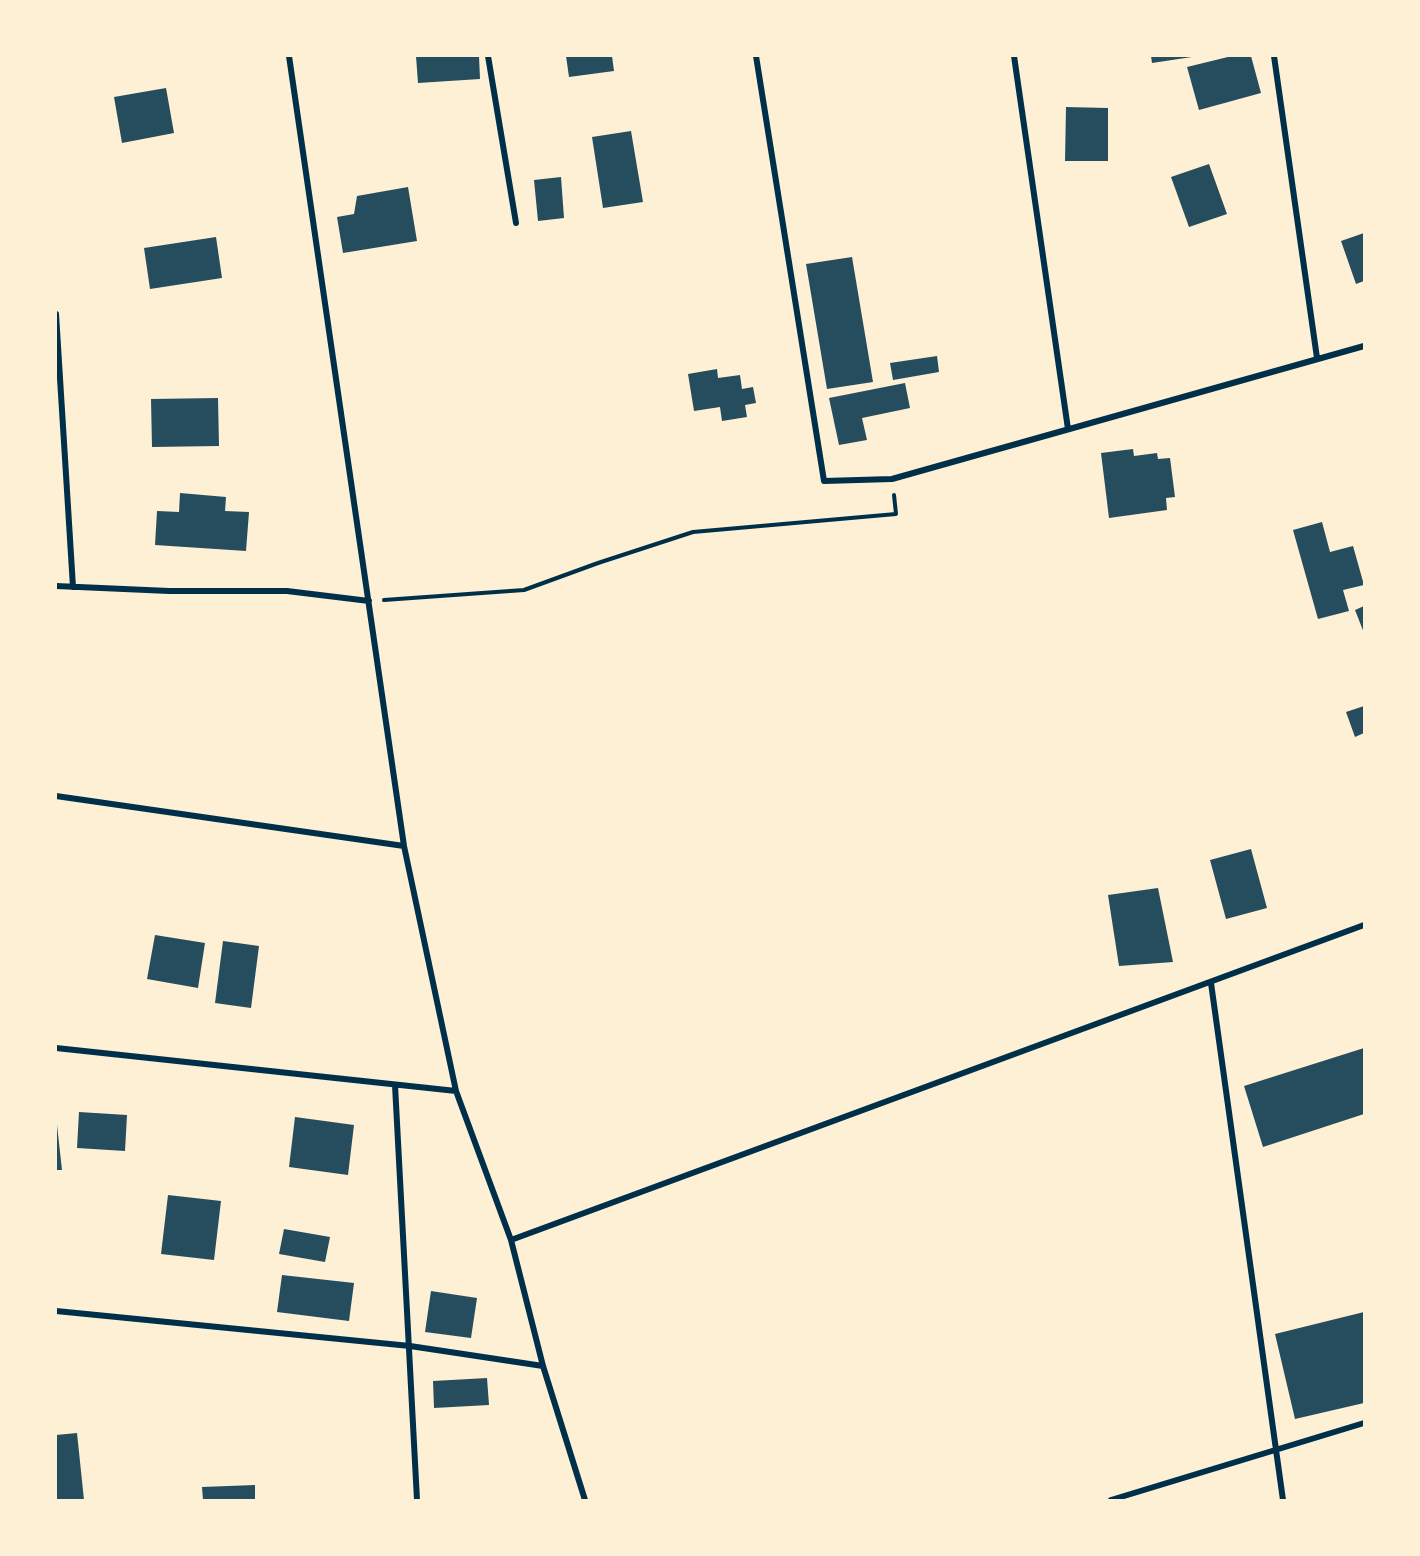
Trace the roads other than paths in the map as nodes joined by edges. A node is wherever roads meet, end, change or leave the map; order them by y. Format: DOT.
graph roads {
  1 [pos="289,56"];
  2 [pos="488,56"];
  3 [pos="756,56"];
  4 [pos="1014,56"];
  5 [pos="1274,56"];
  6 [pos="516,223"];
  7 [pos="56,314"];
  8 [pos="1365,346"];
  9 [pos="1317,358"];
  10 [pos="1068,429"];
  11 [pos="56,586"];
  12 [pos="73,587"];
  13 [pos="369,601"];
  14 [pos="56,796"];
  15 [pos="404,846"];
  16 [pos="1365,925"];
  17 [pos="1211,982"];
  18 [pos="56,1048"];
  19 [pos="395,1086"];
  20 [pos="456,1090"];
  21 [pos="511,1240"];
  22 [pos="56,1311"];
  23 [pos="410,1346"];
  24 [pos="543,1366"];
  25 [pos="1365,1422"];
  26 [pos="1276,1449"];
  27 [pos="417,1500"];
  28 [pos="585,1500"];
  29 [pos="1111,1500"];
  30 [pos="1283,1500"];
  1 -- 13 [label="street"];
  2 -- 6 [label="street"];
  3 -- 10 [label="street"];
  4 -- 10 [label="street"];
  5 -- 9 [label="street"];
  7 -- 12 [label="street"];
  8 -- 9 [label="street"];
  9 -- 10 [label="street"];
  11 -- 12 [label="street"];
  12 -- 13 [label="street"];
  13 -- 15 [label="street"];
  14 -- 15 [label="street"];
  15 -- 20 [label="street"];
  16 -- 17 [label="street"];
  17 -- 21 [label="street"];
  17 -- 26 [label="street"];
  18 -- 19 [label="street"];
  19 -- 20 [label="street"];
  19 -- 23 [label="street"];
  20 -- 21 [label="street"];
  21 -- 24 [label="street"];
  22 -- 23 [label="street"];
  23 -- 24 [label="street"];
  23 -- 27 [label="street"];
  24 -- 28 [label="street"];
  25 -- 26 [label="street"];
  26 -- 29 [label="street"];
  26 -- 30 [label="street"];
}
